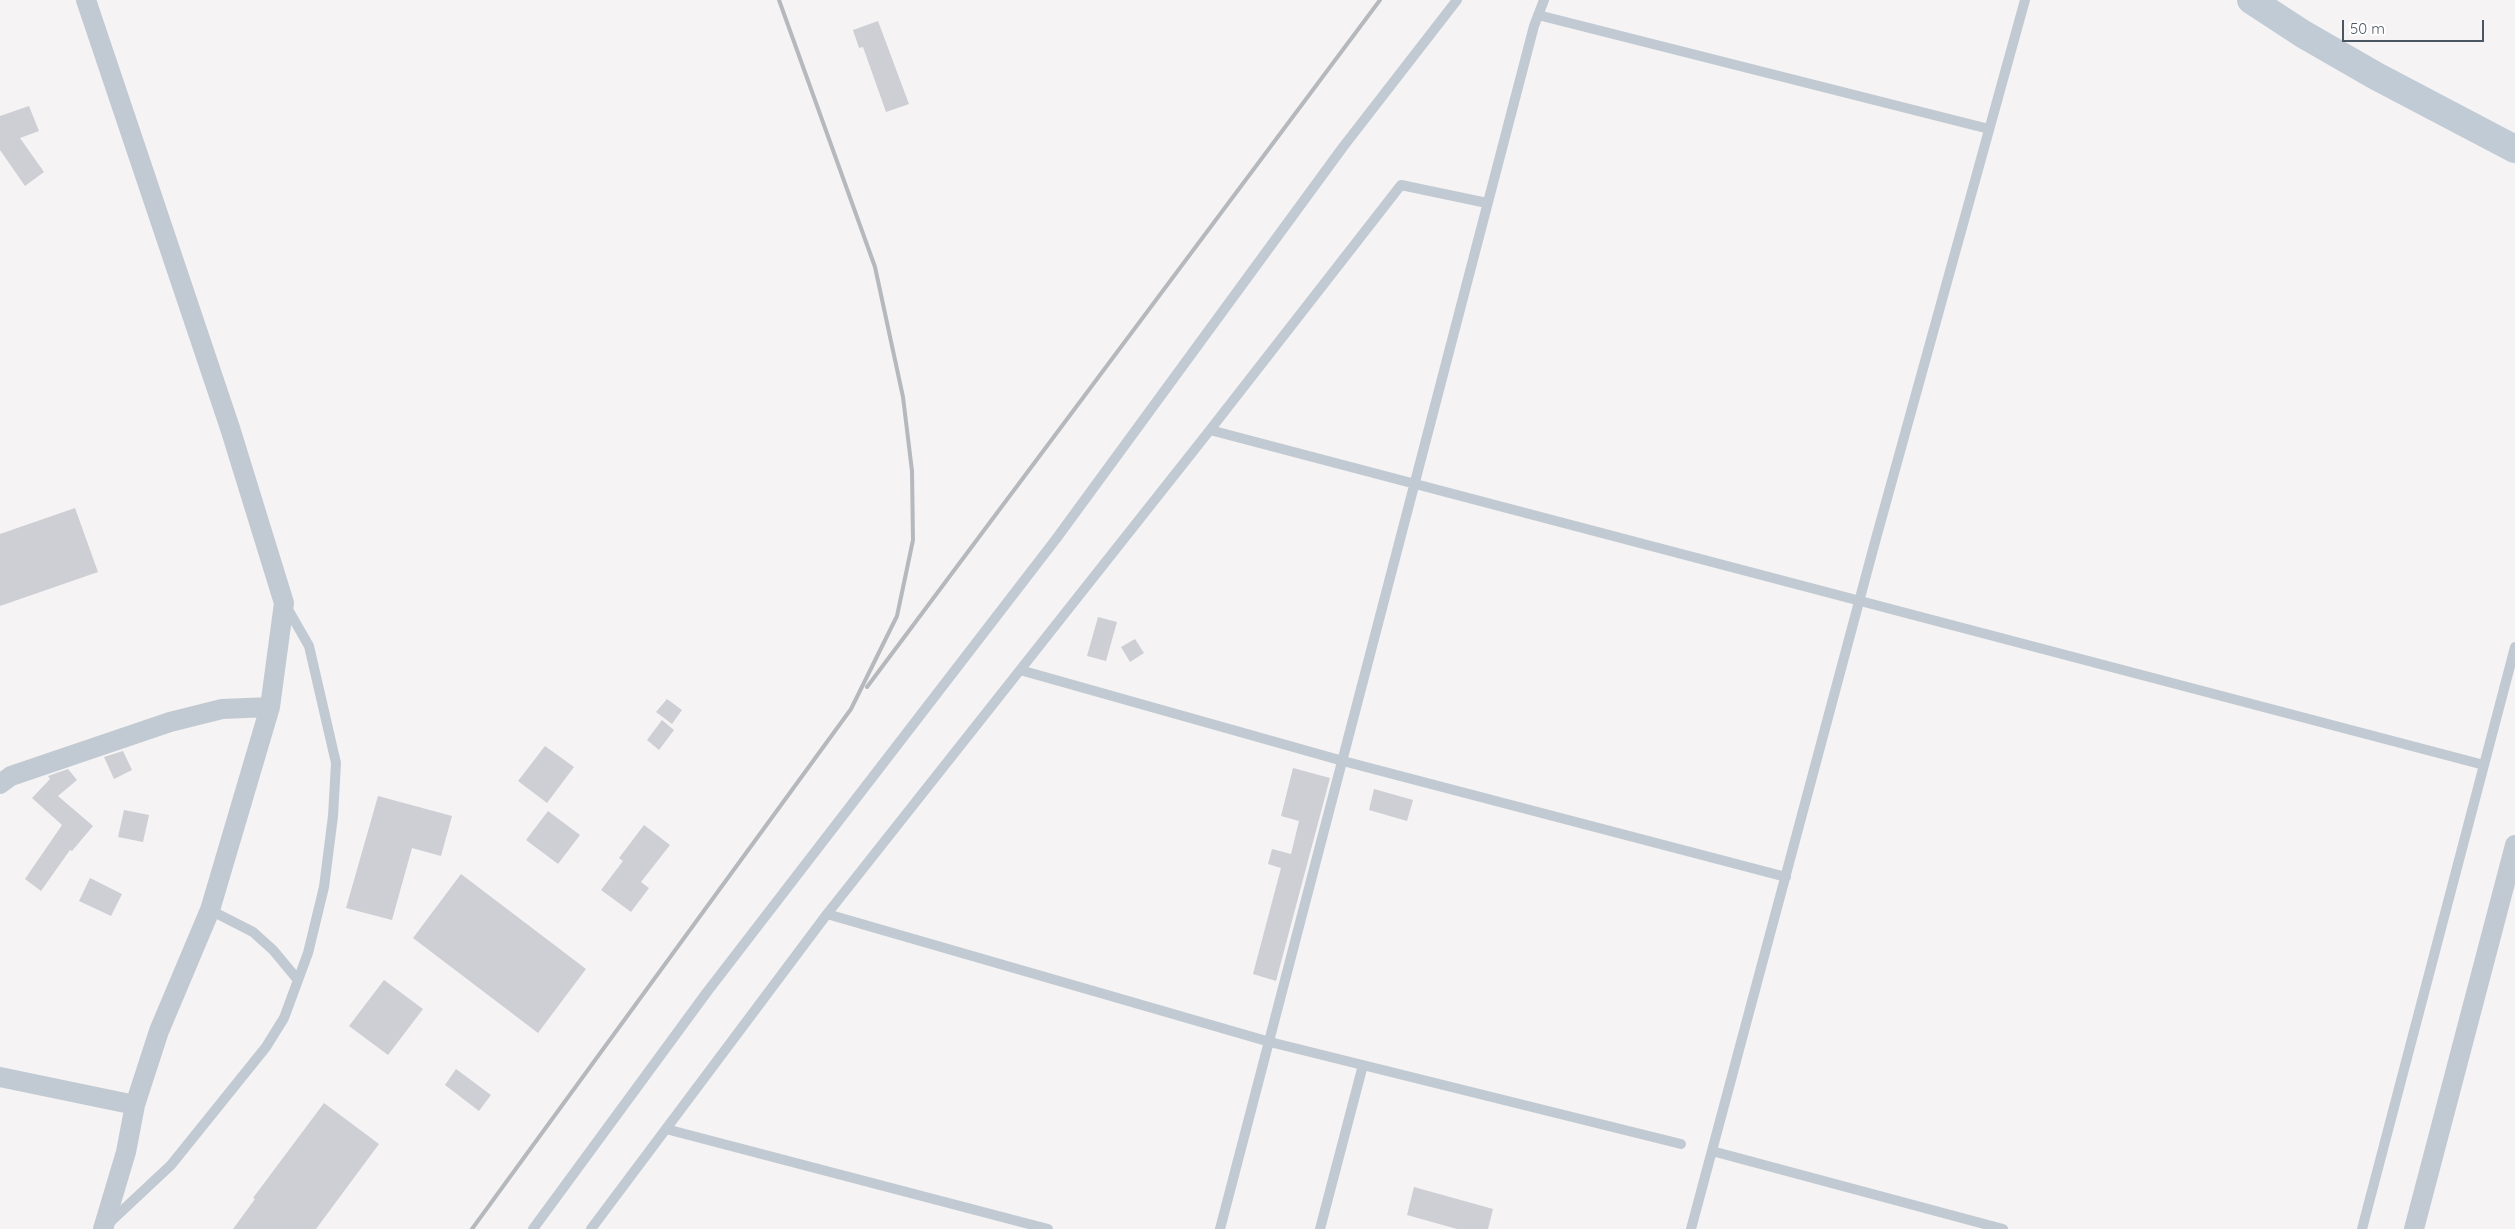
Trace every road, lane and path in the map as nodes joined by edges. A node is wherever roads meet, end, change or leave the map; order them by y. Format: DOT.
graph roads {
  1 [pos="86,0"];
  2 [pos="1457,0"];
  3 [pos="1544,0"];
  4 [pos="2025,0"];
  5 [pos="2251,0"];
  6 [pos="1538,15"];
  7 [pos="1989,129"];
  8 [pos="2515,149"];
  9 [pos="1488,203"];
  10 [pos="1210,430"];
  11 [pos="1414,484"];
  12 [pos="1860,602"];
  13 [pos="284,603"];
  14 [pos="2515,646"];
  15 [pos="1020,670"];
  16 [pos="270,707"];
  17 [pos="1343,761"];
  18 [pos="2484,765"];
  19 [pos="0,784"];
  20 [pos="2515,845"];
  21 [pos="1786,877"];
  22 [pos="210,910"];
  23 [pos="827,914"];
  24 [pos="298,980"];
  25 [pos="1270,1042"];
  26 [pos="1363,1065"];
  27 [pos="0,1077"];
  28 [pos="136,1105"];
  29 [pos="666,1129"];
  30 [pos="1681,1144"];
  31 [pos="1712,1151"];
  32 [pos="103,1229"];
  33 [pos="533,1229"];
  34 [pos="591,1229"];
  35 [pos="1048,1229"];
  36 [pos="1220,1229"];
  37 [pos="1320,1229"];
  38 [pos="1691,1229"];
  39 [pos="2003,1229"];
  40 [pos="2362,1229"];
  41 [pos="2414,1229"];
  1 -- 13 [label="street"];
  2 -- 33 [label="lane"];
  3 -- 6 [label="lane"];
  4 -- 7 [label="lane"];
  5 -- 8 [label="street"];
  6 -- 7 [label="lane"];
  6 -- 9 [label="lane"];
  7 -- 12 [label="lane"];
  9 -- 10 [label="lane"];
  9 -- 11 [label="lane"];
  10 -- 11 [label="lane"];
  10 -- 15 [label="lane"];
  11 -- 12 [label="lane"];
  11 -- 17 [label="lane"];
  12 -- 18 [label="lane"];
  12 -- 21 [label="lane"];
  13 -- 16 [label="street"];
  13 -- 24 [label="lane"];
  14 -- 18 [label="lane"];
  15 -- 17 [label="lane"];
  15 -- 23 [label="lane"];
  16 -- 19 [label="street"];
  16 -- 22 [label="street"];
  17 -- 21 [label="lane"];
  17 -- 25 [label="lane"];
  18 -- 40 [label="lane"];
  20 -- 41 [label="street"];
  21 -- 31 [label="lane"];
  22 -- 24 [label="lane"];
  22 -- 28 [label="street"];
  23 -- 25 [label="lane"];
  23 -- 29 [label="lane"];
  24 -- 32 [label="lane"];
  25 -- 26 [label="lane"];
  25 -- 36 [label="lane"];
  26 -- 30 [label="lane"];
  26 -- 37 [label="lane"];
  27 -- 28 [label="street"];
  28 -- 32 [label="street"];
  29 -- 34 [label="lane"];
  29 -- 35 [label="lane"];
  31 -- 38 [label="lane"];
  31 -- 39 [label="lane"];
}
